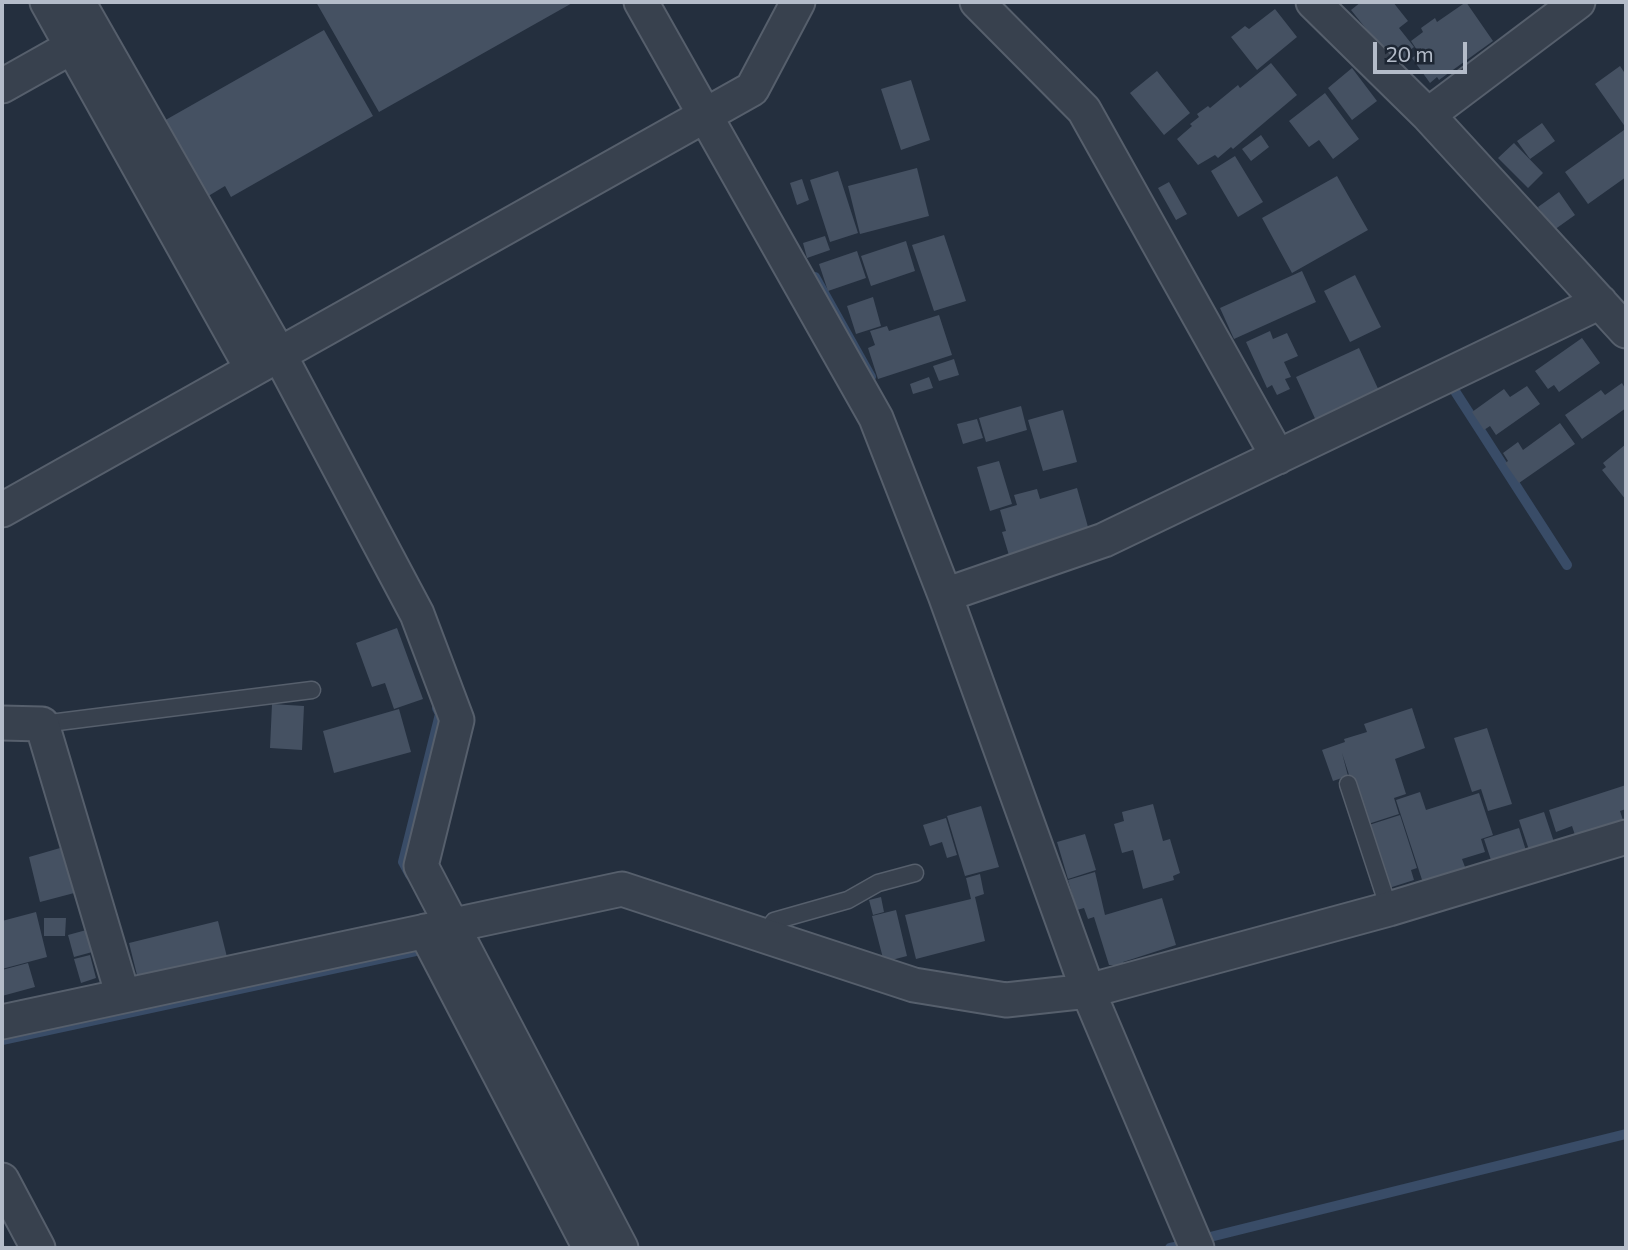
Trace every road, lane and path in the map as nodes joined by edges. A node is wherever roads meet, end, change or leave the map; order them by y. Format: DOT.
graph roads {
  1 [pos="47,2"];
  2 [pos="78,2"];
  3 [pos="641,2"];
  4 [pos="798,2"];
  5 [pos="977,2"];
  6 [pos="1313,2"];
  7 [pos="1578,2"];
  8 [pos="84,40"];
  9 [pos="2,86"];
  10 [pos="705,114"];
  11 [pos="1428,115"];
  12 [pos="1600,302"];
  13 [pos="1626,331"];
  14 [pos="265,361"];
  15 [pos="1278,457"];
  16 [pos="2,510"];
  17 [pos="945,595"];
  18 [pos="312,690"];
  19 [pos="2,723"];
  20 [pos="42,724"];
  21 [pos="1348,784"];
  22 [pos="1626,837"];
  23 [pos="915,873"];
  24 [pos="1390,909"];
  25 [pos="438,928"];
  26 [pos="764,936"];
  27 [pos="1088,990"];
  28 [pos="124,996"];
  29 [pos="2,1022"];
  30 [pos="2,1180"];
  31 [pos="38,1248"];
  32 [pos="590,1248"];
  33 [pos="621,1248"];
  34 [pos="1197,1248"];
  1 -- 8 [label="street"];
  2 -- 8 [label="street"];
  3 -- 10 [label="street"];
  4 -- 10 [label="street"];
  5 -- 15 [label="street"];
  6 -- 11 [label="street"];
  7 -- 11 [label="street"];
  8 -- 9 [label="street"];
  8 -- 14 [label="street"];
  10 -- 14 [label="street"];
  10 -- 17 [label="street"];
  11 -- 12 [label="street"];
  12 -- 13 [label="street"];
  12 -- 15 [label="street"];
  14 -- 16 [label="street"];
  14 -- 25 [label="street"];
  15 -- 17 [label="street"];
  17 -- 27 [label="street"];
  18 -- 20 [label="lane"];
  19 -- 20 [label="street"];
  20 -- 28 [label="street"];
  21 -- 24 [label="lane"];
  22 -- 24 [label="street"];
  23 -- 26 [label="lane"];
  24 -- 27 [label="street"];
  25 -- 26 [label="street"];
  25 -- 28 [label="street"];
  25 -- 32 [label="street"];
  25 -- 33 [label="street"];
  26 -- 27 [label="street"];
  27 -- 34 [label="street"];
  28 -- 29 [label="street"];
  30 -- 31 [label="street"];
}
